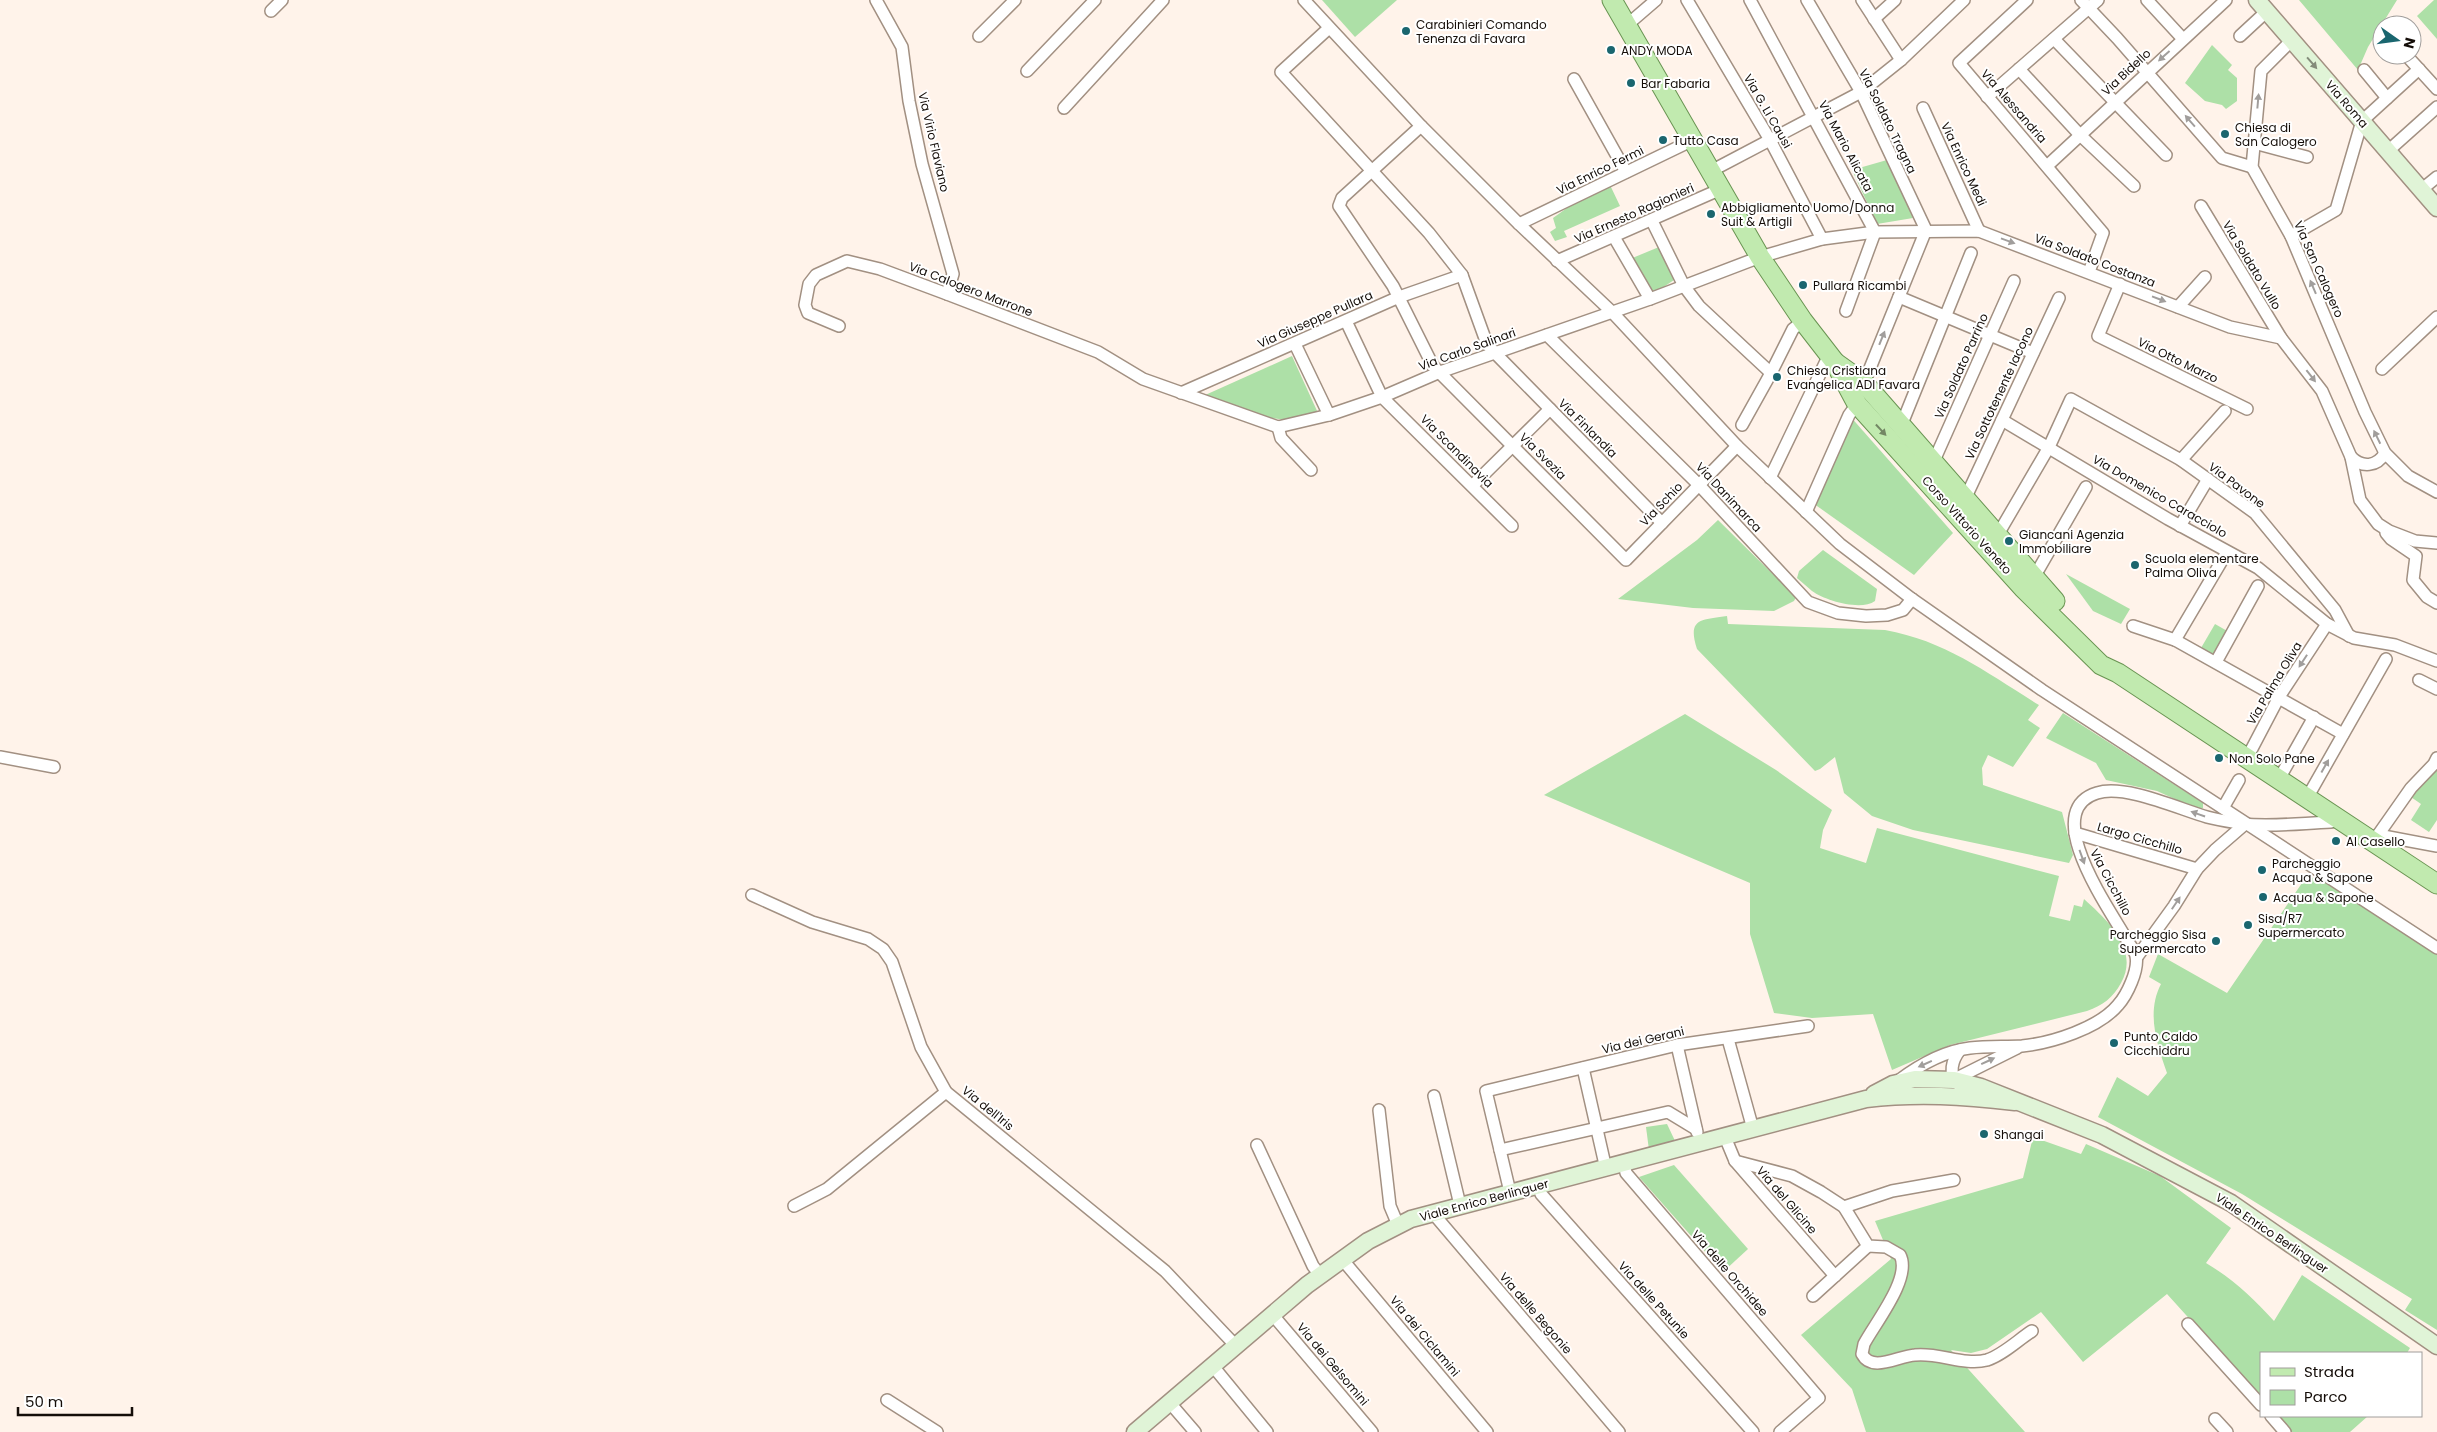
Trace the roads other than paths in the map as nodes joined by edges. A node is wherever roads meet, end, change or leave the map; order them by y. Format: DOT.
graph roads {
  1 [pos="282,0"];
  2 [pos="876,0"];
  3 [pos="1015,0"];
  4 [pos="1095,0"];
  5 [pos="1163,0"];
  6 [pos="1304,0"];
  7 [pos="1612,0"];
  8 [pos="1656,0"];
  9 [pos="1687,0"];
  10 [pos="1750,0"];
  11 [pos="1806,0"];
  12 [pos="1862,0"];
  13 [pos="1895,0"];
  14 [pos="1964,0"];
  15 [pos="2027,0"];
  16 [pos="2098,0"];
  17 [pos="2147,0"];
  18 [pos="2226,0"];
  19 [pos="2085,4"];
  20 [pos="2262,5"];
  21 [pos="271,11"];
  22 [pos="1874,19"];
  23 [pos="1627,25"];
  24 [pos="1329,28"];
  25 [pos="980,36"];
  26 [pos="2240,36"];
  27 [pos="2054,38"];
  28 [pos="2183,39"];
  29 [pos="2292,40"];
  30 [pos="1901,60"];
  31 [pos="2415,65"];
  32 [pos="2019,69"];
  33 [pos="2419,69"];
  34 [pos="2364,70"];
  35 [pos="1027,71"];
  36 [pos="2146,72"];
  37 [pos="1574,79"];
  38 [pos="2437,89"];
  39 [pos="1861,92"];
  40 [pos="1988,97"];
  41 [pos="2387,98"];
  42 [pos="2114,103"];
  43 [pos="1064,108"];
  44 [pos="1923,108"];
  45 [pos="2437,108"];
  46 [pos="1815,117"];
  47 [pos="2362,121"];
  48 [pos="1421,126"];
  49 [pos="2080,135"];
  50 [pos="1693,140"];
  51 [pos="1770,140"];
  52 [pos="2254,143"];
  53 [pos="2388,151"];
  54 [pos="2166,155"];
  55 [pos="2307,157"];
  56 [pos="2048,166"];
  57 [pos="2252,167"];
  58 [pos="1370,171"];
  59 [pos="1711,171"];
  60 [pos="1626,172"];
  61 [pos="2437,177"];
  62 [pos="2134,186"];
  63 [pos="1721,189"];
  64 [pos="2422,190"];
  65 [pos="2201,206"];
  66 [pos="2437,208"];
  67 [pos="1652,221"];
  68 [pos="1519,224"];
  69 [pos="1926,230"];
  70 [pos="1979,231"];
  71 [pos="1875,232"];
  72 [pos="2291,236"];
  73 [pos="1614,237"];
  74 [pos="1822,239"];
  75 [pos="1971,253"];
  76 [pos="1760,257"];
  77 [pos="1558,261"];
  78 [pos="2090,272"];
  79 [pos="1462,275"];
  80 [pos="2205,277"];
  81 [pos="2014,281"];
  82 [pos="2120,284"];
  83 [pos="1684,286"];
  84 [pos="947,294"];
  85 [pos="1398,297"];
  86 [pos="1899,297"];
  87 [pos="2059,298"];
  88 [pos="1650,299"];
  89 [pos="2178,307"];
  90 [pos="1846,311"];
  91 [pos="1612,312"];
  92 [pos="1945,316"];
  93 [pos="2437,317"];
  94 [pos="1346,321"];
  95 [pos="1803,321"];
  96 [pos="839,326"];
  97 [pos="1547,335"];
  98 [pos="1990,335"];
  99 [pos="2281,338"];
  100 [pos="1295,344"];
  101 [pos="2033,353"];
  102 [pos="1495,354"];
  103 [pos="1831,358"];
  104 [pos="2382,369"];
  105 [pos="1440,372"];
  106 [pos="1771,373"];
  107 [pos="1864,383"];
  108 [pos="1181,393"];
  109 [pos="1382,396"];
  110 [pos="1857,404"];
  111 [pos="1550,409"];
  112 [pos="2247,409"];
  113 [pos="2225,411"];
  114 [pos="1329,415"];
  115 [pos="2002,420"];
  116 [pos="1742,425"];
  117 [pos="1901,426"];
  118 [pos="1278,427"];
  119 [pos="1513,445"];
  120 [pos="1737,446"];
  121 [pos="2049,446"];
  122 [pos="2385,453"];
  123 [pos="2351,457"];
  124 [pos="2181,460"];
  125 [pos="1933,462"];
  126 [pos="1311,470"];
  127 [pos="1770,478"];
  128 [pos="2208,479"];
  129 [pos="1473,485"];
  130 [pos="1699,485"];
  131 [pos="2086,487"];
  132 [pos="2437,492"];
  133 [pos="1965,499"];
  134 [pos="1806,512"];
  135 [pos="1662,522"];
  136 [pos="2378,524"];
  137 [pos="1512,526"];
  138 [pos="2180,526"];
  139 [pos="1996,536"];
  140 [pos="2437,543"];
  141 [pos="2227,552"];
  142 [pos="1626,560"];
  143 [pos="2033,579"];
  144 [pos="2258,586"];
  145 [pos="1912,599"];
  146 [pos="2437,604"];
  147 [pos="2327,624"];
  148 [pos="2133,626"];
  149 [pos="2349,636"];
  150 [pos="2174,640"];
  151 [pos="2386,659"];
  152 [pos="2437,661"];
  153 [pos="2216,662"];
  154 [pos="2118,673"];
  155 [pos="2419,680"];
  156 [pos="2437,689"];
  157 [pos="2279,697"];
  158 [pos="2314,717"];
  159 [pos="2342,734"];
  160 [pos="0,757"];
  161 [pos="2247,758"];
  162 [pos="2437,758"];
  163 [pos="54,767"];
  164 [pos="2279,779"];
  165 [pos="2239,780"];
  166 [pos="2307,798"];
  167 [pos="2223,808"];
  168 [pos="2334,816"];
  169 [pos="2245,824"];
  170 [pos="2075,833"];
  171 [pos="2375,838"];
  172 [pos="2437,846"];
  173 [pos="2198,869"];
  174 [pos="2437,884"];
  175 [pos="752,896"];
  176 [pos="2437,948"];
  177 [pos="2137,957"];
  178 [pos="1808,1026"];
  179 [pos="1728,1039"];
  180 [pos="1677,1045"];
  181 [pos="2023,1046"];
  182 [pos="1960,1050"];
  183 [pos="1584,1068"];
  184 [pos="1954,1080"];
  185 [pos="1893,1084"];
  186 [pos="946,1092"];
  187 [pos="1909,1094"];
  188 [pos="1434,1096"];
  189 [pos="1968,1096"];
  190 [pos="1866,1099"];
  191 [pos="2015,1102"];
  192 [pos="1379,1110"];
  193 [pos="1597,1129"];
  194 [pos="1753,1129"];
  195 [pos="1698,1136"];
  196 [pos="1725,1137"];
  197 [pos="1258,1144"];
  198 [pos="1500,1150"];
  199 [pos="1735,1161"];
  200 [pos="1624,1163"];
  201 [pos="1606,1168"];
  202 [pos="1954,1180"];
  203 [pos="1538,1185"];
  204 [pos="1510,1192"];
  205 [pos="1460,1205"];
  206 [pos="794,1206"];
  207 [pos="1844,1207"];
  208 [pos="1432,1212"];
  209 [pos="1398,1225"];
  210 [pos="1868,1246"];
  211 [pos="1342,1258"];
  212 [pos="1320,1275"];
  213 [pos="1835,1276"];
  214 [pos="1813,1296"];
  215 [pos="1272,1314"];
  216 [pos="2188,1324"];
  217 [pos="2032,1330"];
  218 [pos="1236,1345"];
  219 [pos="2437,1346"];
  220 [pos="1212,1365"];
  221 [pos="887,1400"];
  222 [pos="1170,1403"];
  223 [pos="2260,1404"];
  224 [pos="2272,1417"];
  225 [pos="2215,1419"];
  226 [pos="936,1432"];
  227 [pos="1135,1432"];
  228 [pos="1195,1432"];
  229 [pos="1267,1432"];
  230 [pos="1372,1432"];
  231 [pos="1487,1432"];
  232 [pos="1619,1432"];
  233 [pos="1753,1432"];
  234 [pos="1780,1432"];
  235 [pos="2227,1432"];
  236 [pos="2285,1432"];
  1 -- 21 [label="street"];
  2 -- 84 [label="street, Via Virio Flaviano"];
  3 -- 25 [label="street"];
  4 -- 35 [label="street"];
  5 -- 43 [label="street"];
  6 -- 24 [label="street"];
  7 -- 23 [label="main road, Corso Vittorio Veneto"];
  8 -- 23 [label="street"];
  9 -- 51 [label="street, Via G. Li Causi"];
  10 -- 46 [label="street, Via Mario Alicata"];
  11 -- 39 [label="street, Via Soldato Tragna"];
  12 -- 22 [label="street"];
  13 -- 22 [label="street"];
  14 -- 30 [label="street"];
  15 -- 40 [label="street, Via Alessandria"];
  16 -- 19 [label="street"];
  17 -- 28 [label="street"];
  18 -- 28 [label="street, Via Bidello"];
  19 -- 27 [label="street"];
  19 -- 36 [label="street"];
  20 -- 26 [label="street"];
  20 -- 29 [label="main road, Via Roma"];
  22 -- 30 [label="street"];
  23 -- 50 [label="main road, Corso Vittorio Veneto"];
  24 -- 48 [label="street"];
  24 -- 58 [label="street, Via Finlandia"];
  27 -- 32 [label="street"];
  27 -- 42 [label="street"];
  28 -- 36 [label="street, Via Bidello, one-way"];
  29 -- 47 [label="main road, Via Roma, one-way"];
  52 -- 29 [label="street, one-way"];
  30 -- 39 [label="street"];
  31 -- 33 [label="street"];
  32 -- 40 [label="street"];
  32 -- 49 [label="street"];
  33 -- 38 [label="street"];
  33 -- 41 [label="street"];
  34 -- 41 [label="street"];
  36 -- 42 [label="street, Via Bidello"];
  57 -- 36 [label="street, one-way"];
  37 -- 60 [label="street"];
  39 -- 46 [label="street"];
  39 -- 69 [label="street, Via Soldato Tragna"];
  40 -- 56 [label="street, Via Alessandria"];
  41 -- 47 [label="street"];
  42 -- 49 [label="street, Via Bidello"];
  42 -- 54 [label="street"];
  44 -- 70 [label="street, Via Enrico Medi"];
  45 -- 53 [label="street"];
  46 -- 51 [label="street"];
  46 -- 71 [label="street, Via Mario Alicata"];
  47 -- 53 [label="main road, Via Roma"];
  47 -- 72 [label="street"];
  48 -- 58 [label="street"];
  48 -- 68 [label="street"];
  49 -- 56 [label="street, Via Bidello"];
  49 -- 62 [label="street"];
  50 -- 59 [label="main road, Corso Vittorio Veneto"];
  50 -- 60 [label="street, Via Enrico Fermi"];
  51 -- 59 [label="street"];
  51 -- 74 [label="street, Via G. Li Causi"];
  52 -- 55 [label="street"];
  52 -- 57 [label="street"];
  53 -- 64 [label="main road, Via Roma"];
  56 -- 78 [label="street, Via Alessandria"];
  57 -- 72 [label="street, Via San Calogero"];
  58 -- 79 [label="street, Via Finlandia"];
  58 -- 85 [label="street, Via Svezia"];
  59 -- 63 [label="main road, Corso Vittorio Veneto"];
  60 -- 68 [label="street, Via Enrico Fermi"];
  61 -- 64 [label="street"];
  63 -- 67 [label="street, Via Ernesto Ragionieri"];
  63 -- 76 [label="main road, Corso Vittorio Veneto"];
  64 -- 66 [label="main road, Via Roma"];
  65 -- 99 [label="street, Via Soldato Vullo"];
  67 -- 73 [label="street, Via Ernesto Ragionieri"];
  67 -- 83 [label="street"];
  68 -- 77 [label="street"];
  69 -- 70 [label="street, Via Soldato Costanza"];
  69 -- 71 [label="street, Via Soldato Costanza"];
  69 -- 86 [label="street"];
  70 -- 78 [label="street, Via Soldato Costanza, one-way"];
  71 -- 74 [label="street, Via Soldato Costanza"];
  71 -- 90 [label="street"];
  122 -- 72 [label="street, Via San Calogero, one-way"];
  73 -- 77 [label="street, Via Ernesto Ragionieri"];
  73 -- 88 [label="street"];
  74 -- 76 [label="street, Via Soldato Costanza"];
  75 -- 92 [label="street"];
  76 -- 83 [label="street, Via Carlo Salinari"];
  76 -- 95 [label="main road, Corso Vittorio Veneto"];
  77 -- 91 [label="street"];
  78 -- 82 [label="street, Via Soldato Costanza"];
  79 -- 85 [label="street, Via Giuseppe Pullara"];
  79 -- 102 [label="street, Via Finlandia"];
  80 -- 89 [label="street"];
  81 -- 98 [label="street, Via Soldato Parrino"];
  82 -- 89 [label="street, Via Soldato Costanza, one-way"];
  82 -- 112 [label="street, Via Otto Marzo"];
  83 -- 88 [label="street, Via Carlo Salinari"];
  83 -- 106 [label="street"];
  84 -- 96 [label="street, Via Calogero Marrone"];
  84 -- 108 [label="street, Via Calogero Marrone"];
  85 -- 94 [label="street, Via Giuseppe Pullara"];
  85 -- 105 [label="street, Via Svezia"];
  86 -- 92 [label="street"];
  107 -- 86 [label="street, one-way"];
  87 -- 101 [label="street, Via Sottotenente Iacono"];
  88 -- 91 [label="street, Via Carlo Salinari"];
  89 -- 99 [label="street, Via Soldato Costanza"];
  91 -- 97 [label="street, Via Carlo Salinari"];
  91 -- 120 [label="street"];
  92 -- 98 [label="street"];
  92 -- 117 [label="street"];
  93 -- 104 [label="street"];
  94 -- 100 [label="street, Via Giuseppe Pullara"];
  94 -- 109 [label="street, Via Scandinavia"];
  95 -- 103 [label="main road, Corso Vittorio Veneto"];
  95 -- 106 [label="street"];
  97 -- 102 [label="street, Via Carlo Salinari"];
  97 -- 130 [label="street, Via Danimarca"];
  98 -- 101 [label="street"];
  98 -- 125 [label="street, Via Soldato Parrino"];
  99 -- 123 [label="street, one-way"];
  100 -- 108 [label="street, Via Giuseppe Pullara"];
  100 -- 114 [label="street"];
  101 -- 115 [label="street, Via Sottotenente Iacono"];
  102 -- 105 [label="street, Via Carlo Salinari"];
  102 -- 111 [label="street, Via Finlandia"];
  103 -- 107 [label="main road, Corso Vittorio Veneto"];
  103 -- 110 [label="main road, Corso Vittorio Veneto"];
  103 -- 127 [label="street"];
  105 -- 109 [label="street, Via Carlo Salinari"];
  105 -- 119 [label="street, Via Svezia"];
  106 -- 116 [label="street"];
  107 -- 117 [label="main road, Corso Vittorio Veneto"];
  108 -- 118 [label="street"];
  109 -- 114 [label="street, Via Carlo Salinari"];
  109 -- 129 [label="street, Via Scandinavia"];
  110 -- 134 [label="street"];
  110 -- 154 [label="main road, Corso Vittorio Veneto, one-way"];
  111 -- 119 [label="street"];
  111 -- 135 [label="street, Via Finlandia"];
  113 -- 124 [label="street"];
  114 -- 118 [label="street, Via Carlo Salinari"];
  115 -- 121 [label="street, Via Domenico Caracciolo"];
  115 -- 133 [label="street, Via Sottotenente Iacono"];
  117 -- 125 [label="main road, Corso Vittorio Veneto"];
  118 -- 126 [label="street"];
  119 -- 129 [label="street"];
  119 -- 142 [label="street, Via Svezia"];
  120 -- 127 [label="street"];
  120 -- 130 [label="street, Via Schio"];
  121 -- 124 [label="street, Via Pavone"];
  121 -- 138 [label="street, Via Domenico Caracciolo"];
  121 -- 139 [label="street"];
  122 -- 123 [label="street"];
  122 -- 132 [label="street, Via San Calogero"];
  123 -- 136 [label="street"];
  124 -- 128 [label="street, Via Pavone"];
  125 -- 133 [label="main road, Corso Vittorio Veneto"];
  127 -- 134 [label="street"];
  128 -- 138 [label="street"];
  128 -- 149 [label="street, Via Pavone"];
  129 -- 137 [label="street, Via Scandinavia"];
  130 -- 135 [label="street, Via Schio"];
  130 -- 145 [label="street, Via Danimarca"];
  131 -- 143 [label="street"];
  133 -- 139 [label="main road, Corso Vittorio Veneto"];
  134 -- 145 [label="street"];
  135 -- 142 [label="street, Via Schio"];
  136 -- 140 [label="street"];
  136 -- 146 [label="street"];
  138 -- 141 [label="street, Via Domenico Caracciolo"];
  139 -- 143 [label="main road, Corso Vittorio Veneto"];
  141 -- 147 [label="street, Via Domenico Caracciolo"];
  141 -- 150 [label="street"];
  143 -- 154 [label="main road, Corso Vittorio Veneto"];
  144 -- 153 [label="street"];
  145 -- 167 [label="street"];
  147 -- 149 [label="street, Via Domenico Caracciolo"];
  147 -- 157 [label="street, Via Palma Oliva, one-way"];
  148 -- 150 [label="street"];
  149 -- 152 [label="street, Via Domenico Caracciolo"];
  150 -- 153 [label="street"];
  151 -- 159 [label="street"];
  153 -- 157 [label="street"];
  154 -- 161 [label="main road, Corso Vittorio Veneto"];
  155 -- 156 [label="street"];
  157 -- 158 [label="street"];
  157 -- 161 [label="street, Via Palma Oliva"];
  158 -- 159 [label="street"];
  158 -- 164 [label="street"];
  166 -- 159 [label="street, one-way"];
  160 -- 163 [label="street"];
  161 -- 164 [label="main road, Corso Vittorio Veneto"];
  162 -- 171 [label="street"];
  164 -- 166 [label="main road, Corso Vittorio Veneto"];
  165 -- 167 [label="street"];
  166 -- 168 [label="main road, Corso Vittorio Veneto"];
  167 -- 169 [label="street"];
  168 -- 169 [label="street, Via Cicchillo"];
  168 -- 171 [label="main road, Corso Vittorio Veneto"];
  169 -- 170 [label="street, Via Cicchillo, one-way"];
  169 -- 173 [label="street"];
  169 -- 176 [label="street"];
  170 -- 173 [label="street, Largo Cicchillo"];
  170 -- 177 [label="street, Via Cicchillo, one-way"];
  171 -- 172 [label="street"];
  171 -- 174 [label="main road, Corso Vittorio Veneto"];
  177 -- 173 [label="street, one-way"];
  175 -- 186 [label="street, Via dell'Iris"];
  177 -- 181 [label="street"];
  178 -- 179 [label="street, Via dei Gerani"];
  179 -- 180 [label="street, Via dei Gerani"];
  179 -- 194 [label="street"];
  180 -- 183 [label="street, Via dei Gerani"];
  180 -- 195 [label="street"];
  181 -- 182 [label="street"];
  184 -- 181 [label="street, one-way"];
  182 -- 184 [label="street"];
  182 -- 185 [label="street, one-way"];
  183 -- 193 [label="street"];
  183 -- 198 [label="street, Via dei Gerani"];
  184 -- 185 [label="main road"];
  184 -- 187 [label="street"];
  184 -- 189 [label="street"];
  184 -- 191 [label="main road"];
  185 -- 190 [label="main road"];
  186 -- 206 [label="street"];
  186 -- 218 [label="street, Via dell'Iris"];
  187 -- 189 [label="main road"];
  187 -- 190 [label="main road"];
  188 -- 205 [label="street"];
  189 -- 191 [label="main road"];
  190 -- 194 [label="main road, Viale Enrico Berlinguer"];
  191 -- 219 [label="main road, Viale Enrico Berlinguer"];
  192 -- 209 [label="street"];
  193 -- 195 [label="street"];
  193 -- 198 [label="street"];
  193 -- 201 [label="street"];
  194 -- 196 [label="main road, Viale Enrico Berlinguer"];
  195 -- 196 [label="main road, Viale Enrico Berlinguer"];
  195 -- 200 [label="main road, Viale Enrico Berlinguer"];
  196 -- 199 [label="street, Via del Glicine"];
  197 -- 212 [label="street"];
  198 -- 204 [label="street"];
  199 -- 207 [label="street"];
  199 -- 213 [label="street, Via del Glicine"];
  200 -- 201 [label="main road, Viale Enrico Berlinguer"];
  200 -- 234 [label="street, Via delle Orchidee"];
  201 -- 203 [label="main road, Viale Enrico Berlinguer"];
  202 -- 207 [label="street"];
  203 -- 204 [label="main road, Viale Enrico Berlinguer"];
  203 -- 233 [label="street, Via delle Petunie"];
  204 -- 205 [label="main road, Viale Enrico Berlinguer"];
  205 -- 208 [label="main road, Viale Enrico Berlinguer"];
  207 -- 210 [label="street"];
  208 -- 209 [label="main road, Viale Enrico Berlinguer"];
  208 -- 232 [label="street, Via delle Begonie"];
  209 -- 211 [label="main road, Viale Enrico Berlinguer"];
  210 -- 213 [label="street"];
  210 -- 217 [label="street"];
  211 -- 212 [label="main road, Viale Enrico Berlinguer"];
  211 -- 231 [label="street, Via dei Ciclamini"];
  212 -- 215 [label="main road, Viale Enrico Berlinguer"];
  213 -- 214 [label="street"];
  215 -- 218 [label="main road, Viale Enrico Berlinguer"];
  215 -- 230 [label="street, Via dei Gelsomini"];
  216 -- 223 [label="street"];
  218 -- 220 [label="main road, Viale Enrico Berlinguer"];
  220 -- 222 [label="main road, Viale Enrico Berlinguer"];
  220 -- 229 [label="street"];
  221 -- 226 [label="street"];
  222 -- 227 [label="main road, Viale Enrico Berlinguer"];
  222 -- 228 [label="street"];
  224 -- 236 [label="street"];
  225 -- 235 [label="street"];
}
